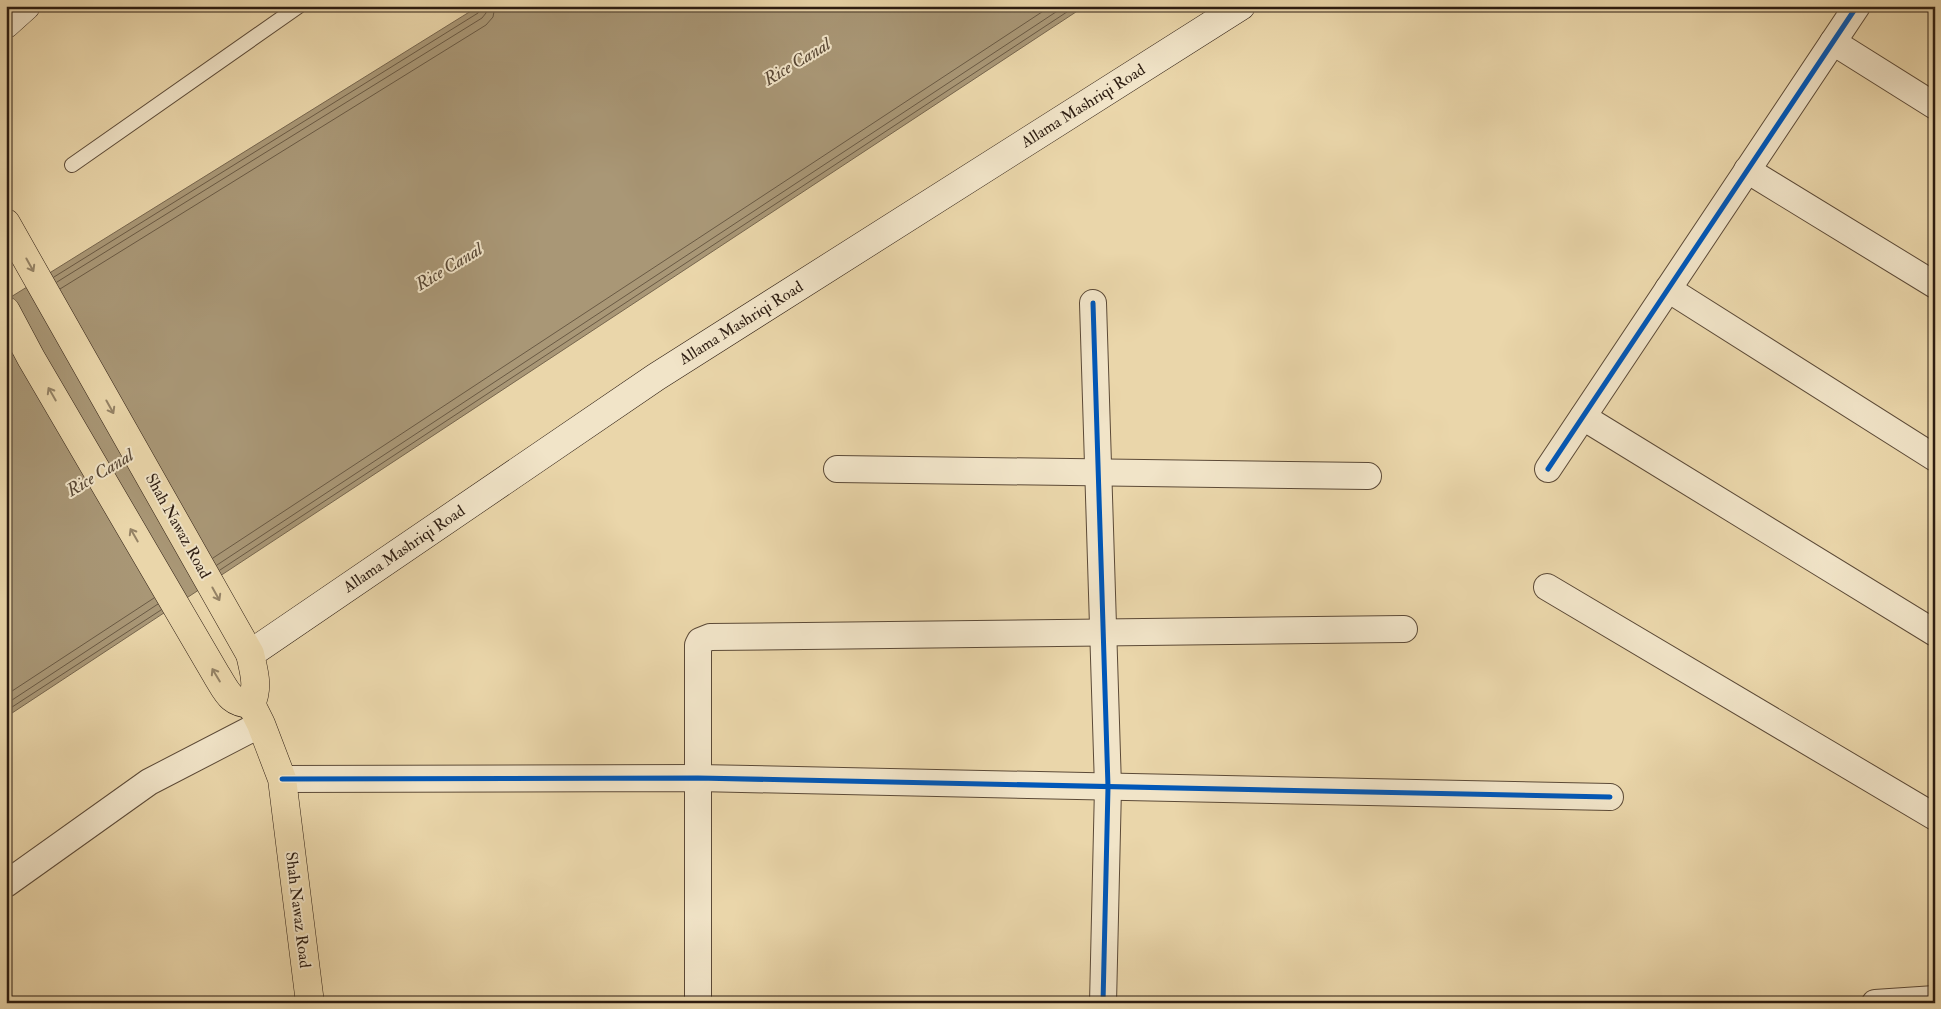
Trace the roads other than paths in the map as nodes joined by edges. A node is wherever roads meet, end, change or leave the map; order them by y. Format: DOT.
graph roads {
  1 [pos="26,6"];
  2 [pos="299,6"];
  3 [pos="1241,6"];
  4 [pos="1857,6"];
  5 [pos="6,24"];
  6 [pos="1833,42"];
  7 [pos="1935,106"];
  8 [pos="72,165"];
  9 [pos="1747,170"];
  10 [pos="6,223"];
  11 [pos="1935,285"];
  12 [pos="1668,289"];
  13 [pos="1093,303"];
  14 [pos="6,311"];
  15 [pos="1583,417"];
  16 [pos="1935,458"];
  17 [pos="837,469"];
  18 [pos="1548,469"];
  19 [pos="1098,472"];
  20 [pos="1368,476"];
  21 [pos="1547,587"];
  22 [pos="1404,629"];
  23 [pos="1103,632"];
  24 [pos="1935,633"];
  25 [pos="250,654"];
  26 [pos="256,714"];
  27 [pos="698,778"];
  28 [pos="282,779"];
  29 [pos="1108,787"];
  30 [pos="1610,797"];
  31 [pos="1935,817"];
  32 [pos="6,884"];
  33 [pos="1935,999"];
  34 [pos="310,1003"];
  35 [pos="698,1003"];
  36 [pos="1103,1003"];
  37 [pos="1875,1003"];
  1 -- 5 [label="main road"];
  2 -- 8 [label="lane"];
  3 -- 25 [label="main road, Allama Mashriqi Road"];
  4 -- 6 [label="street"];
  6 -- 7 [label="street"];
  6 -- 9 [label="street"];
  9 -- 11 [label="street"];
  9 -- 12 [label="street"];
  10 -- 25 [label="main road, Shah Nawaz Road, one-way"];
  12 -- 15 [label="street"];
  12 -- 16 [label="street"];
  13 -- 19 [label="street"];
  26 -- 14 [label="main road, one-way"];
  15 -- 18 [label="street"];
  15 -- 24 [label="street"];
  17 -- 19 [label="street"];
  19 -- 20 [label="street"];
  19 -- 23 [label="street"];
  21 -- 31 [label="street"];
  22 -- 23 [label="street"];
  23 -- 27 [label="street"];
  23 -- 29 [label="street"];
  25 -- 26 [label="main road, Shah Nawaz Road"];
  26 -- 28 [label="main road, Shah Nawaz Road"];
  26 -- 32 [label="street"];
  27 -- 28 [label="street"];
  27 -- 29 [label="street"];
  27 -- 35 [label="street"];
  28 -- 34 [label="main road, Shah Nawaz Road"];
  29 -- 30 [label="street"];
  29 -- 36 [label="street"];
  33 -- 37 [label="street"];
}
